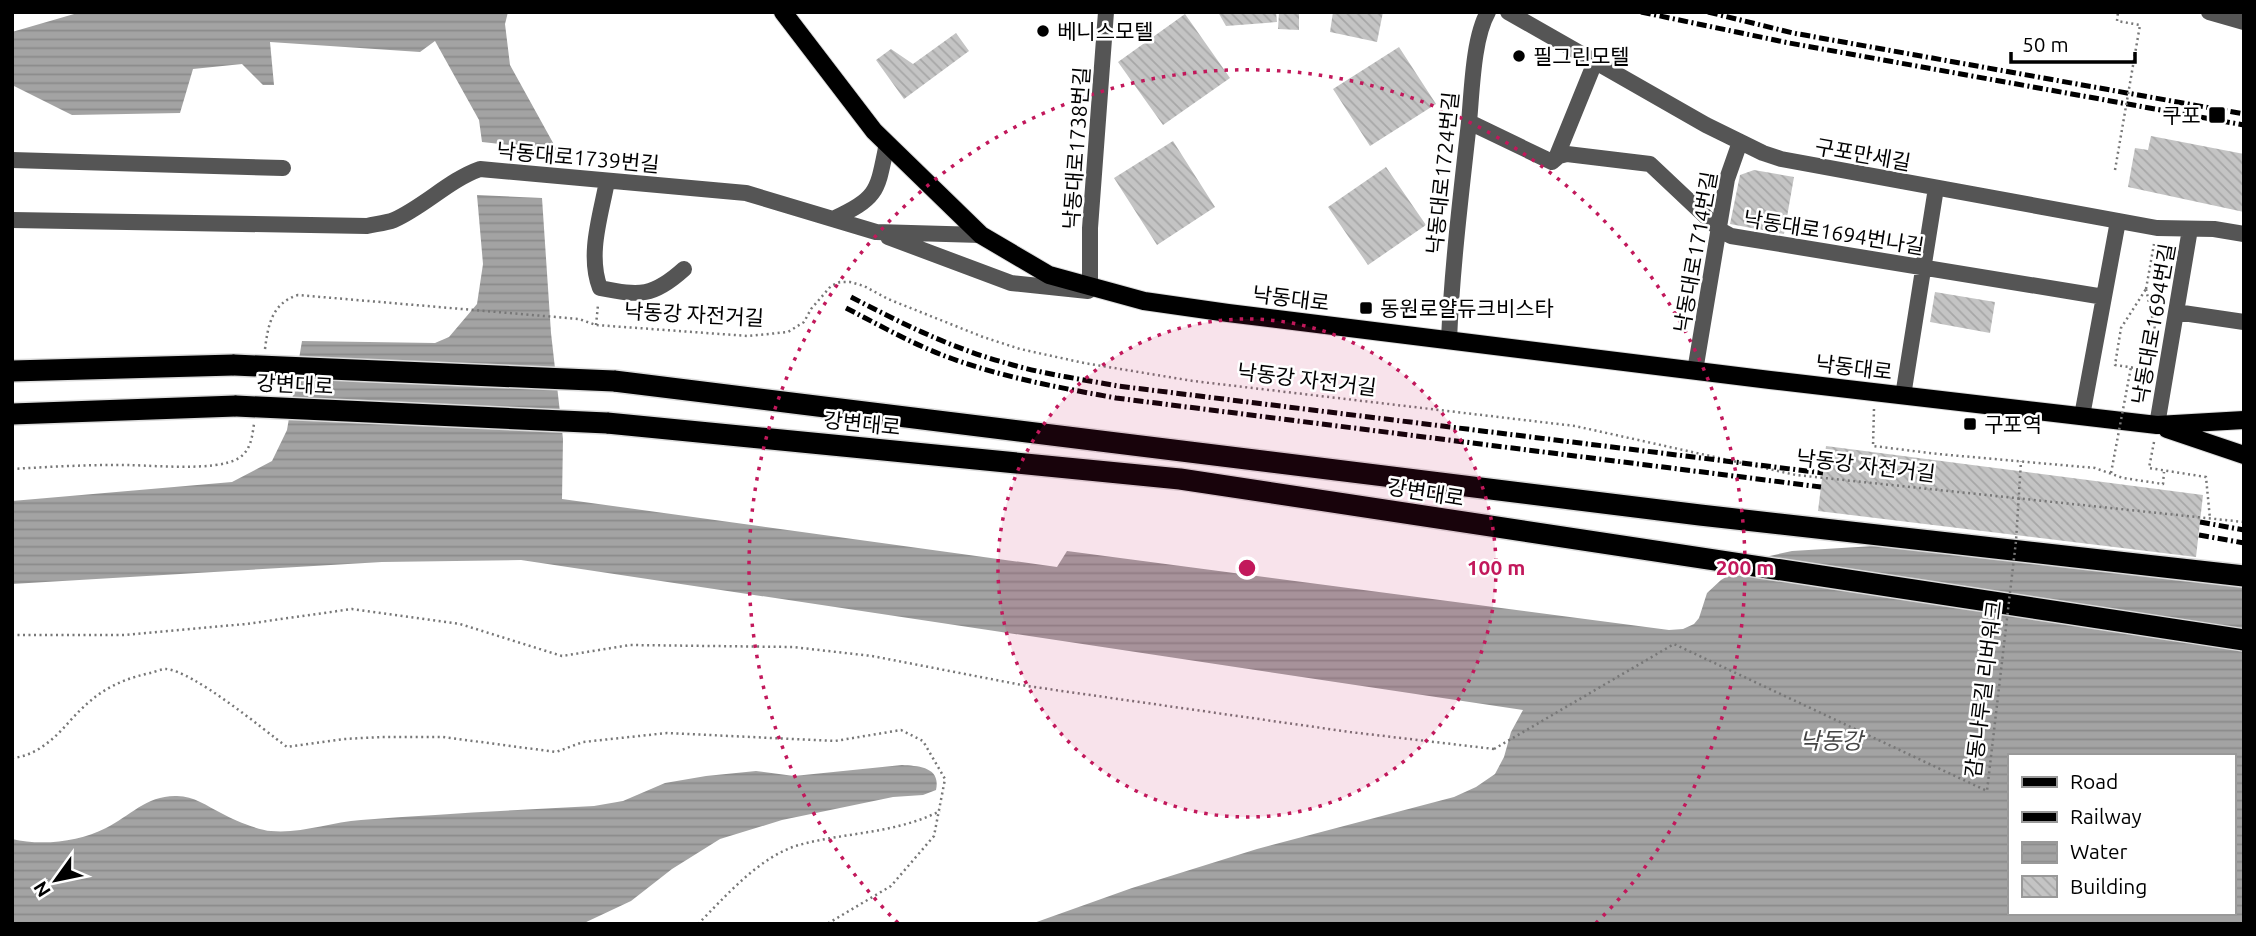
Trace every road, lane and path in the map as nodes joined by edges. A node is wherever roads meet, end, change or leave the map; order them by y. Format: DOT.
graph roads {
  1 [pos="782,12"];
  2 [pos="1107,12"];
  3 [pos="1488,12"];
  4 [pos="1508,12"];
  5 [pos="2118,12"];
  6 [pos="2209,12"];
  7 [pos="2244,22"];
  8 [pos="1595,62"];
  9 [pos="1469,122"];
  10 [pos="1740,142"];
  11 [pos="887,143"];
  12 [pos="1556,158"];
  13 [pos="12,160"];
  14 [pos="283,168"];
  15 [pos="2115,170"];
  16 [pos="607,181"];
  17 [pos="1936,188"];
  18 [pos="833,219"];
  19 [pos="12,220"];
  20 [pos="2118,221"];
  21 [pos="2157,228"];
  22 [pos="1720,229"];
  23 [pos="2190,229"];
  24 [pos="876,232"];
  25 [pos="2244,234"];
  26 [pos="981,235"];
  27 [pos="1923,268"];
  28 [pos="684,269"];
  29 [pos="600,288"];
  30 [pos="1090,288"];
  31 [pos="2146,289"];
  32 [pos="1115,294"];
  33 [pos="2104,297"];
  34 [pos="398,303"];
  35 [pos="2176,312"];
  36 [pos="2244,322"];
  37 [pos="596,325"];
  38 [pos="2156,334"];
  39 [pos="1449,340"];
  40 [pos="2131,367"];
  41 [pos="2150,370"];
  42 [pos="12,371"];
  43 [pos="1695,371"];
  44 [pos="1875,392"];
  45 [pos="1903,396"];
  46 [pos="12,414"];
  47 [pos="2082,416"];
  48 [pos="2244,420"];
  49 [pos="2157,425"];
  50 [pos="2244,454"];
  51 [pos="2021,461"];
  52 [pos="2164,472"];
  53 [pos="2110,473"];
  54 [pos="2210,519"];
  55 [pos="2244,522"];
  56 [pos="2244,576"];
  57 [pos="12,635"];
  58 [pos="2244,640"];
  59 [pos="12,758"];
  60 [pos="940,811"];
  61 [pos="698,924"];
  62 [pos="827,924"];
  1 -- 11 [label="main road, 낙동대로"];
  2 -- 30 [label="street, 낙동대로1738번길"];
  3 -- 9 [label="street, 낙동대로1724번길"];
  4 -- 8 [label="street, 구포만세길"];
  5 -- 15 [label="path, bridge"];
  6 -- 7 [label="street"];
  8 -- 10 [label="street, 구포만세길"];
  8 -- 12 [label="street"];
  9 -- 12 [label="street, 낙동대로1694번나길"];
  9 -- 39 [label="street, 낙동대로1724번길"];
  10 -- 17 [label="street, 구포만세길"];
  10 -- 22 [label="street, 낙동대로1714번길"];
  11 -- 18 [label="street"];
  11 -- 26 [label="main road, 낙동대로"];
  12 -- 22 [label="street, 낙동대로1694번나길"];
  13 -- 14 [label="street"];
  16 -- 18 [label="street, 낙동대로1739번길"];
  16 -- 19 [label="street, 낙동대로1739번길"];
  16 -- 29 [label="street"];
  17 -- 20 [label="street, 구포만세길"];
  17 -- 27 [label="street"];
  18 -- 24 [label="street, 낙동대로1739번길"];
  20 -- 21 [label="street, 구포만세길"];
  20 -- 33 [label="street"];
  21 -- 23 [label="street, 구포만세길"];
  21 -- 31 [label="path"];
  22 -- 27 [label="street, 낙동대로1694번나길"];
  22 -- 43 [label="street, 낙동대로1714번길"];
  23 -- 25 [label="street, 구포만세길"];
  23 -- 35 [label="street, 낙동대로1694번길"];
  24 -- 26 [label="street, 낙동대로1739번길"];
  24 -- 32 [label="street"];
  26 -- 30 [label="main road, 낙동대로"];
  27 -- 33 [label="street, 낙동대로1694번나길"];
  27 -- 45 [label="street"];
  28 -- 29 [label="street"];
  29 -- 37 [label="path"];
  30 -- 32 [label="main road, 낙동대로"];
  31 -- 38 [label="path"];
  31 -- 40 [label="path"];
  32 -- 39 [label="main road, 낙동대로"];
  33 -- 47 [label="street"];
  34 -- 37 [label="path, 낙동강 자전거길"];
  35 -- 36 [label="street"];
  35 -- 49 [label="street, 낙동대로1694번길"];
  37 -- 54 [label="path, 낙동강 자전거길"];
  39 -- 43 [label="main road, 낙동대로"];
  40 -- 41 [label="path"];
  40 -- 53 [label="path, bridge"];
  42 -- 56 [label="highway, 강변대로, bridge"];
  43 -- 44 [label="main road, 낙동대로"];
  44 -- 45 [label="main road, 낙동대로"];
  44 -- 51 [label="path"];
  45 -- 47 [label="main road, 낙동대로"];
  46 -- 58 [label="highway, 강변대로, bridge"];
  47 -- 49 [label="main road, 낙동대로"];
  48 -- 49 [label="main road, 낙동대로"];
  49 -- 50 [label="main road, 낙동대로"];
  49 -- 52 [label="path"];
  51 -- 53 [label="path"];
  51 -- 57 [label="path, 감동나루길 리버워크, bridge"];
  52 -- 53 [label="path"];
  52 -- 54 [label="path"];
  54 -- 55 [label="path, 낙동강 자전거길"];
  59 -- 60 [label="path"];
  60 -- 61 [label="path"];
  60 -- 62 [label="path"];
}
